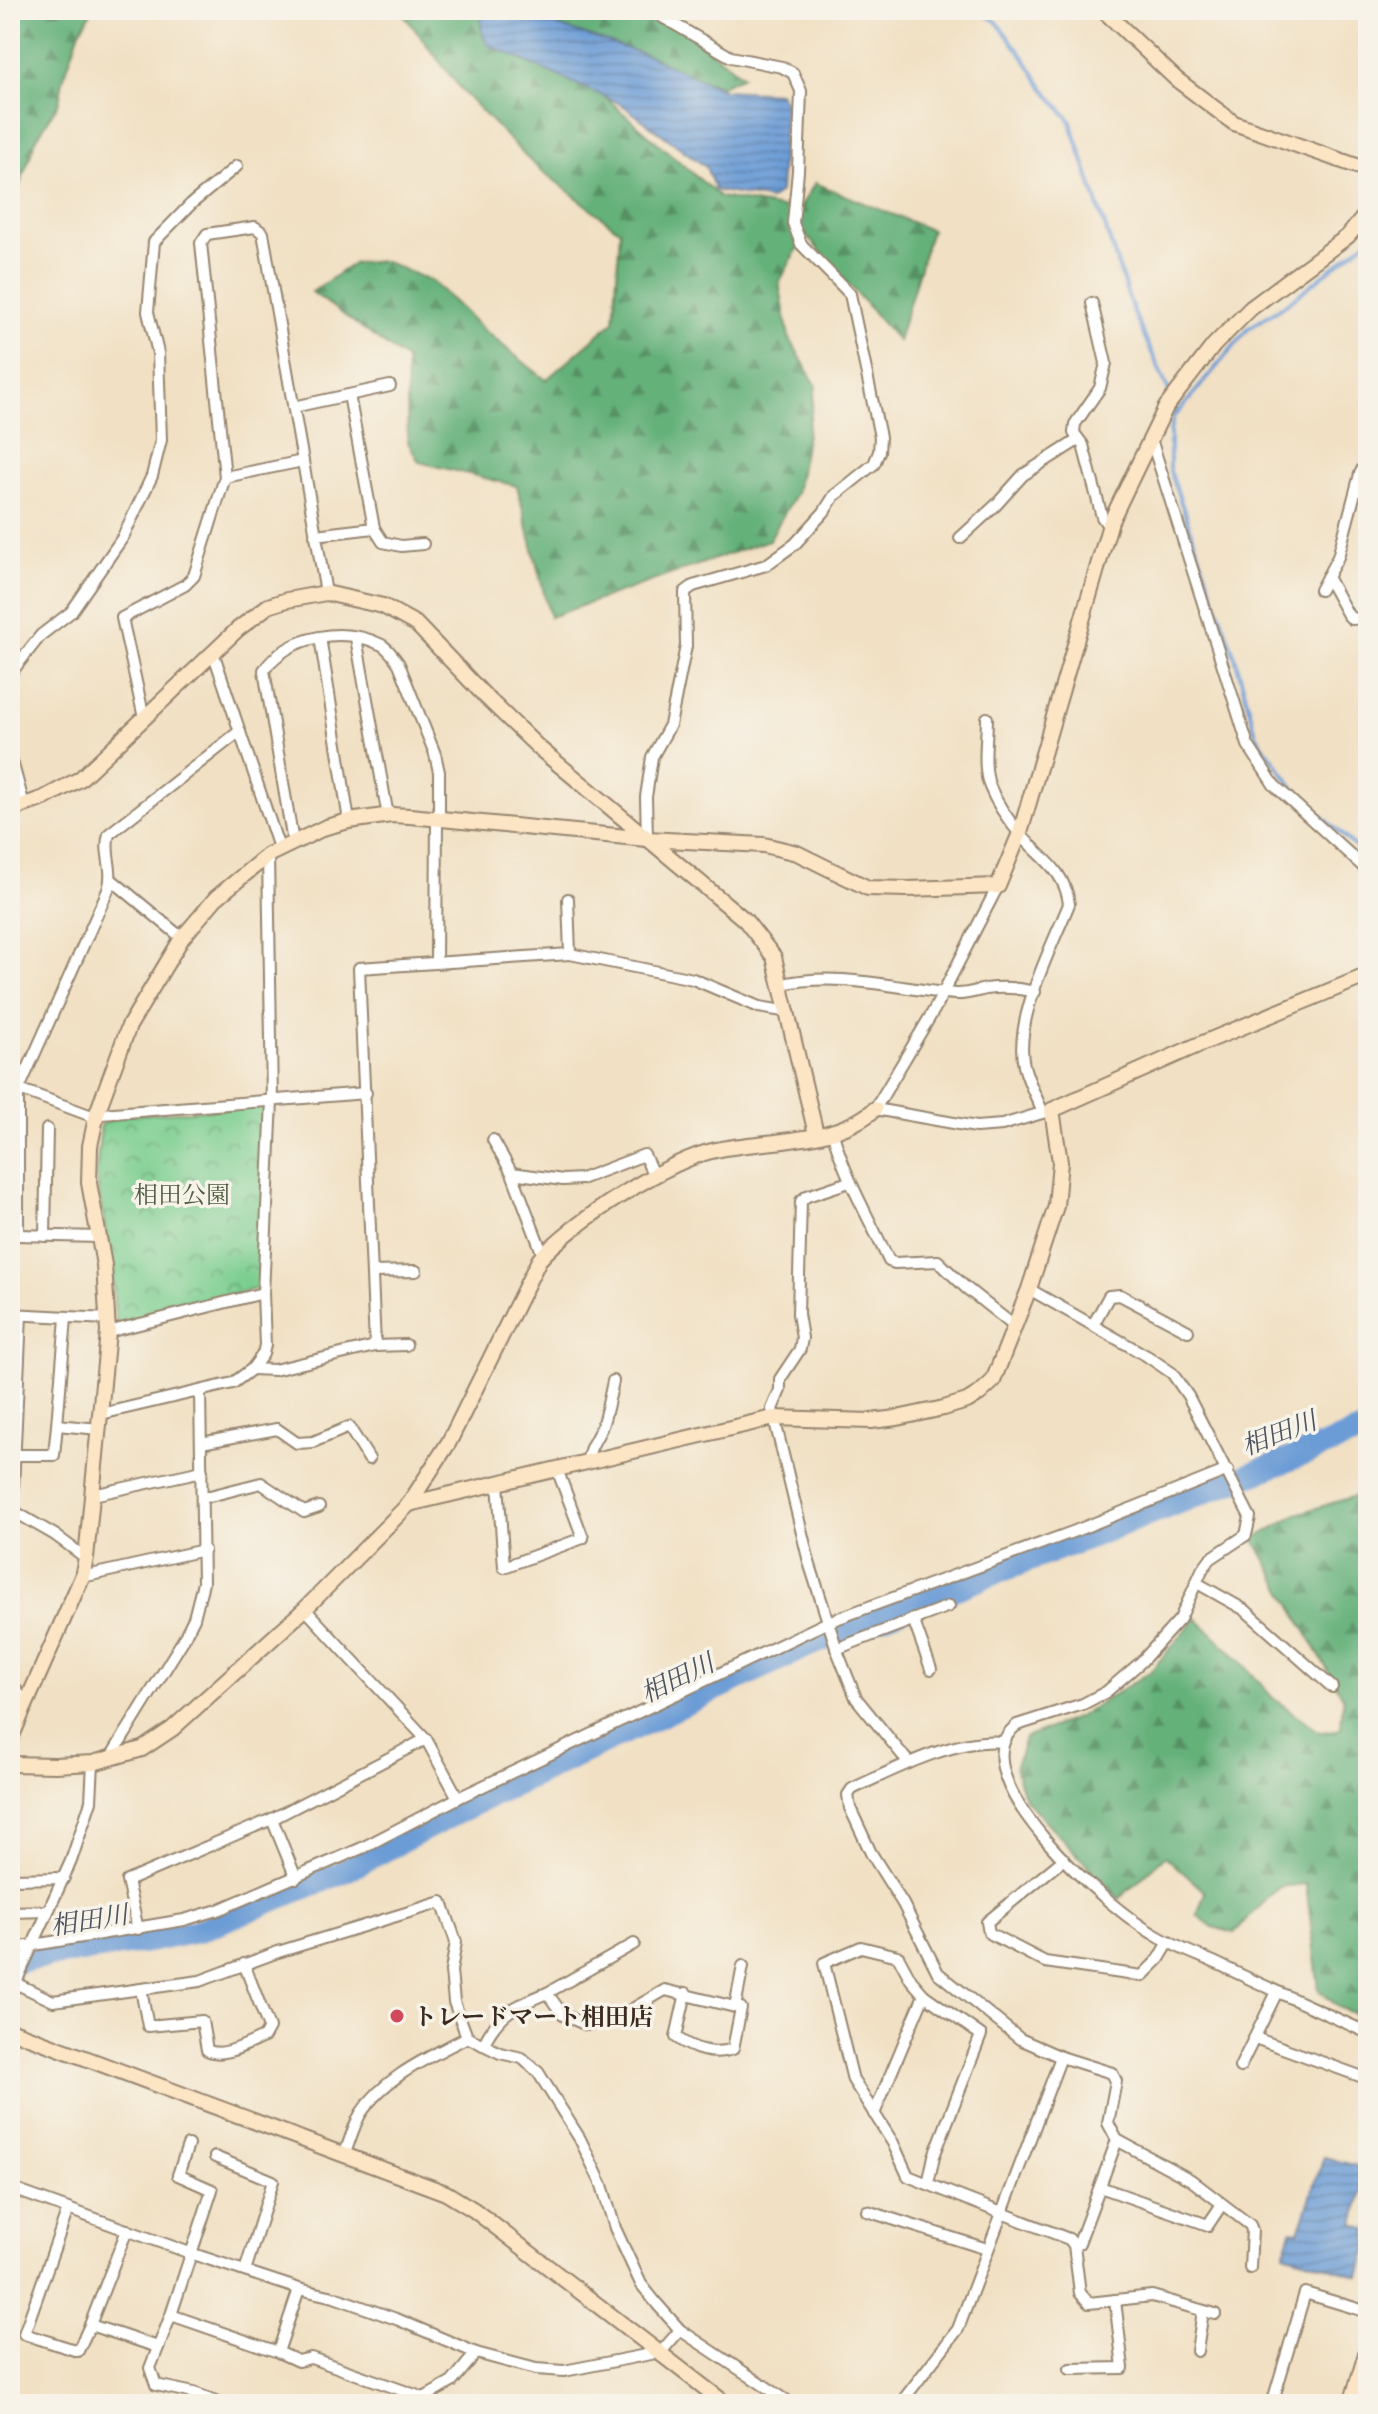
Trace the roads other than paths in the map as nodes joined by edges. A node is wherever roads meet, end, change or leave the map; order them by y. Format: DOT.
graph roads {
  1 [pos="650,10"];
  2 [pos="1103,10"];
  3 [pos="237,166"];
  4 [pos="1368,170"];
  5 [pos="1368,212"];
  6 [pos="1092,303"];
  7 [pos="390,386"];
  8 [pos="349,395"];
  9 [pos="293,407"];
  10 [pos="1150,437"];
  11 [pos="1078,440"];
  12 [pos="1368,458"];
  13 [pos="303,461"];
  14 [pos="225,477"];
  15 [pos="1109,527"];
  16 [pos="374,528"];
  17 [pos="315,535"];
  18 [pos="960,538"];
  19 [pos="423,544"];
  20 [pos="1327,577"];
  21 [pos="1320,590"];
  22 [pos="326,593"];
  23 [pos="1363,618"];
  24 [pos="320,637"];
  25 [pos="356,638"];
  26 [pos="213,652"];
  27 [pos="10,674"];
  28 [pos="144,718"];
  29 [pos="987,718"];
  30 [pos="240,731"];
  31 [pos="10,754"];
  32 [pos="17,808"];
  33 [pos="388,816"];
  34 [pos="438,819"];
  35 [pos="349,821"];
  36 [pos="1020,833"];
  37 [pos="647,839"];
  38 [pos="293,842"];
  39 [pos="274,852"];
  40 [pos="1368,871"];
  41 [pos="112,880"];
  42 [pos="998,886"];
  43 [pos="568,899"];
  44 [pos="182,938"];
  45 [pos="570,954"];
  46 [pos="436,962"];
  47 [pos="1368,975"];
  48 [pos="782,984"];
  49 [pos="943,992"];
  50 [pos="1035,992"];
  51 [pos="789,1012"];
  52 [pos="14,1092"];
  53 [pos="366,1093"];
  54 [pos="272,1101"];
  55 [pos="875,1109"];
  56 [pos="1048,1112"];
  57 [pos="97,1113"];
  58 [pos="47,1129"];
  59 [pos="832,1130"];
  60 [pos="816,1134"];
  61 [pos="493,1140"];
  62 [pos="512,1173"];
  63 [pos="654,1176"];
  64 [pos="849,1182"];
  65 [pos="14,1235"];
  66 [pos="45,1236"];
  67 [pos="99,1237"];
  68 [pos="543,1255"];
  69 [pos="416,1271"];
  70 [pos="373,1272"];
  71 [pos="1029,1289"];
  72 [pos="263,1293"];
  73 [pos="15,1315"];
  74 [pos="66,1318"];
  75 [pos="1093,1325"];
  76 [pos="108,1326"];
  77 [pos="1014,1326"];
  78 [pos="1188,1331"];
  79 [pos="406,1345"];
  80 [pos="375,1346"];
  81 [pos="252,1369"];
  82 [pos="613,1381"];
  83 [pos="200,1392"];
  84 [pos="773,1418"];
  85 [pos="100,1421"];
  86 [pos="57,1425"];
  87 [pos="201,1443"];
  88 [pos="15,1455"];
  89 [pos="369,1459"];
  90 [pos="588,1462"];
  91 [pos="557,1469"];
  92 [pos="202,1471"];
  93 [pos="1229,1472"];
  94 [pos="498,1483"];
  95 [pos="93,1495"];
  96 [pos="202,1498"];
  97 [pos="409,1504"];
  98 [pos="319,1507"];
  99 [pos="11,1509"];
  100 [pos="204,1550"];
  101 [pos="86,1558"];
  102 [pos="82,1577"];
  103 [pos="1197,1583"];
  104 [pos="949,1606"];
  105 [pos="305,1609"];
  106 [pos="913,1619"];
  107 [pos="828,1624"];
  108 [pos="835,1646"];
  109 [pos="931,1669"];
  110 [pos="10,1680"];
  111 [pos="1332,1687"];
  112 [pos="25,1704"];
  113 [pos="426,1739"];
  114 [pos="10,1740"];
  115 [pos="1004,1742"];
  116 [pos="109,1760"];
  117 [pos="93,1763"];
  118 [pos="909,1763"];
  119 [pos="10,1764"];
  120 [pos="458,1798"];
  121 [pos="272,1819"];
  122 [pos="1064,1859"];
  123 [pos="64,1878"];
  124 [pos="296,1878"];
  125 [pos="10,1879"];
  126 [pos="48,1911"];
  127 [pos="10,1912"];
  128 [pos="138,1929"];
  129 [pos="1169,1942"];
  130 [pos="634,1944"];
  131 [pos="31,1947"];
  132 [pos="10,1949"];
  133 [pos="244,1964"];
  134 [pos="743,1966"];
  135 [pos="15,1983"];
  136 [pos="141,1989"];
  137 [pos="1277,1992"];
  138 [pos="547,1993"];
  139 [pos="686,1993"];
  140 [pos="10,1995"];
  141 [pos="924,1995"];
  142 [pos="735,2007"];
  143 [pos="10,2030"];
  144 [pos="1368,2033"];
  145 [pos="467,2037"];
  146 [pos="1255,2038"];
  147 [pos="483,2045"];
  148 [pos="1061,2057"];
  149 [pos="1240,2067"];
  150 [pos="1368,2079"];
  151 [pos="874,2114"];
  152 [pos="1117,2140"];
  153 [pos="188,2145"];
  154 [pos="345,2153"];
  155 [pos="215,2157"];
  156 [pos="928,2184"];
  157 [pos="1100,2187"];
  158 [pos="10,2188"];
  159 [pos="1222,2204"];
  160 [pos="68,2209"];
  161 [pos="867,2211"];
  162 [pos="1001,2212"];
  163 [pos="127,2230"];
  164 [pos="1074,2245"];
  165 [pos="987,2249"];
  166 [pos="190,2253"];
  167 [pos="1250,2268"];
  168 [pos="245,2271"];
  169 [pos="299,2289"];
  170 [pos="1115,2300"];
  171 [pos="1203,2311"];
  172 [pos="1368,2312"];
  173 [pos="1215,2314"];
  174 [pos="171,2315"];
  175 [pos="90,2325"];
  176 [pos="680,2330"];
  177 [pos="158,2347"];
  178 [pos="1368,2347"];
  179 [pos="1197,2351"];
  180 [pos="278,2352"];
  181 [pos="661,2352"];
  182 [pos="476,2353"];
  183 [pos="1070,2369"];
  184 [pos="424,2398"];
  185 [pos="224,2404"];
  186 [pos="413,2404"];
  187 [pos="726,2404"];
  188 [pos="792,2404"];
  189 [pos="900,2404"];
  190 [pos="1272,2404"];
  191 [pos="1351,2404"];
  1 -- 37 [label="street"];
  2 -- 4 [label="street"];
  3 -- 27 [label="street"];
  5 -- 10 [label="street"];
  6 -- 11 [label="street"];
  7 -- 8 [label="street"];
  8 -- 9 [label="street"];
  8 -- 16 [label="street"];
  9 -- 13 [label="street"];
  9 -- 14 [label="street"];
  10 -- 15 [label="street"];
  10 -- 40 [label="street"];
  11 -- 15 [label="street"];
  11 -- 18 [label="street"];
  12 -- 20 [label="street"];
  13 -- 14 [label="street"];
  13 -- 17 [label="street"];
  14 -- 28 [label="street"];
  15 -- 36 [label="street"];
  16 -- 17 [label="street"];
  16 -- 19 [label="street"];
  17 -- 22 [label="street"];
  20 -- 21 [label="street"];
  20 -- 23 [label="street"];
  22 -- 26 [label="street"];
  22 -- 37 [label="street"];
  24 -- 25 [label="street"];
  24 -- 35 [label="street"];
  24 -- 38 [label="street"];
  25 -- 33 [label="street"];
  25 -- 34 [label="street"];
  26 -- 28 [label="street"];
  26 -- 30 [label="street"];
  28 -- 32 [label="street"];
  29 -- 36 [label="street"];
  30 -- 39 [label="street"];
  30 -- 41 [label="street"];
  31 -- 32 [label="street"];
  33 -- 34 [label="street"];
  33 -- 35 [label="street"];
  34 -- 37 [label="street"];
  34 -- 46 [label="street"];
  35 -- 38 [label="street"];
  36 -- 42 [label="street"];
  36 -- 50 [label="street"];
  37 -- 42 [label="street"];
  37 -- 48 [label="street"];
  38 -- 39 [label="street"];
  39 -- 44 [label="street"];
  39 -- 54 [label="street"];
  41 -- 44 [label="street"];
  41 -- 52 [label="street"];
  42 -- 49 [label="street"];
  43 -- 45 [label="street"];
  44 -- 57 [label="street"];
  45 -- 46 [label="street"];
  45 -- 51 [label="street"];
  46 -- 53 [label="street"];
  47 -- 56 [label="street"];
  48 -- 49 [label="street"];
  48 -- 51 [label="street"];
  49 -- 50 [label="street"];
  49 -- 55 [label="street"];
  50 -- 56 [label="street"];
  51 -- 60 [label="street"];
  52 -- 57 [label="street"];
  52 -- 65 [label="street"];
  53 -- 54 [label="street"];
  53 -- 70 [label="street"];
  54 -- 57 [label="street"];
  54 -- 72 [label="street"];
  55 -- 56 [label="street"];
  55 -- 59 [label="street"];
  56 -- 71 [label="street"];
  57 -- 67 [label="street"];
  58 -- 66 [label="street"];
  59 -- 60 [label="street"];
  59 -- 64 [label="street"];
  60 -- 63 [label="street"];
  61 -- 62 [label="street"];
  62 -- 63 [label="street"];
  62 -- 68 [label="street"];
  63 -- 68 [label="street"];
  64 -- 77 [label="street"];
  64 -- 84 [label="street"];
  65 -- 66 [label="street"];
  66 -- 67 [label="street"];
  67 -- 76 [label="street"];
  68 -- 97 [label="street"];
  69 -- 70 [label="street"];
  70 -- 80 [label="street"];
  71 -- 75 [label="street"];
  71 -- 77 [label="street"];
  72 -- 76 [label="street"];
  72 -- 81 [label="street"];
  73 -- 74 [label="street"];
  73 -- 88 [label="street"];
  74 -- 76 [label="street"];
  74 -- 86 [label="street"];
  75 -- 78 [label="street"];
  75 -- 93 [label="street"];
  76 -- 85 [label="street"];
  77 -- 84 [label="street"];
  79 -- 80 [label="street"];
  80 -- 81 [label="street"];
  81 -- 83 [label="street"];
  82 -- 90 [label="street"];
  83 -- 85 [label="street"];
  83 -- 87 [label="street"];
  84 -- 90 [label="street"];
  84 -- 107 [label="street"];
  85 -- 86 [label="street"];
  85 -- 95 [label="street"];
  86 -- 88 [label="street"];
  87 -- 89 [label="street"];
  87 -- 92 [label="street"];
  88 -- 99 [label="street"];
  90 -- 91 [label="street"];
  91 -- 94 [label="street"];
  91 -- 94 [label="street"];
  92 -- 95 [label="street"];
  92 -- 96 [label="street"];
  93 -- 103 [label="street"];
  93 -- 107 [label="street"];
  94 -- 97 [label="street"];
  95 -- 101 [label="street"];
  96 -- 98 [label="street"];
  96 -- 100 [label="street"];
  97 -- 105 [label="street"];
  99 -- 101 [label="street"];
  100 -- 102 [label="street"];
  100 -- 116 [label="street"];
  101 -- 102 [label="street"];
  102 -- 112 [label="street"];
  103 -- 111 [label="street"];
  103 -- 115 [label="street"];
  104 -- 106 [label="street"];
  105 -- 113 [label="street"];
  105 -- 116 [label="street"];
  106 -- 108 [label="street"];
  106 -- 109 [label="street"];
  107 -- 108 [label="street"];
  107 -- 120 [label="street"];
  108 -- 118 [label="street"];
  110 -- 112 [label="street"];
  112 -- 114 [label="street"];
  113 -- 120 [label="street"];
  113 -- 121 [label="street"];
  115 -- 118 [label="street"];
  115 -- 122 [label="street"];
  116 -- 117 [label="street"];
  117 -- 119 [label="street"];
  117 -- 123 [label="street"];
  118 -- 148 [label="street"];
  120 -- 124 [label="street"];
  121 -- 124 [label="street"];
  121 -- 128 [label="street"];
  122 -- 129 [label="street"];
  122 -- 129 [label="street"];
  123 -- 125 [label="street"];
  123 -- 126 [label="street"];
  124 -- 128 [label="street"];
  126 -- 127 [label="street"];
  126 -- 131 [label="street"];
  128 -- 131 [label="street"];
  129 -- 137 [label="street"];
  130 -- 138 [label="street"];
  131 -- 132 [label="street"];
  131 -- 135 [label="street"];
  133 -- 136 [label="street"];
  133 -- 136 [label="street"];
  133 -- 145 [label="street"];
  134 -- 142 [label="street"];
  135 -- 136 [label="street"];
  135 -- 140 [label="street"];
  137 -- 144 [label="street"];
  137 -- 146 [label="street"];
  138 -- 139 [label="street"];
  138 -- 147 [label="street"];
  139 -- 142 [label="street"];
  139 -- 142 [label="street"];
  141 -- 151 [label="street"];
  141 -- 151 [label="street"];
  141 -- 156 [label="street"];
  143 -- 154 [label="street"];
  145 -- 147 [label="street"];
  145 -- 154 [label="street"];
  146 -- 149 [label="street"];
  146 -- 150 [label="street"];
  147 -- 176 [label="street"];
  148 -- 152 [label="street"];
  148 -- 162 [label="street"];
  151 -- 156 [label="street"];
  152 -- 157 [label="street"];
  152 -- 159 [label="street"];
  153 -- 166 [label="street"];
  154 -- 181 [label="street"];
  155 -- 168 [label="street"];
  156 -- 162 [label="street"];
  157 -- 159 [label="street"];
  157 -- 164 [label="street"];
  158 -- 160 [label="street"];
  159 -- 167 [label="street"];
  160 -- 163 [label="street"];
  160 -- 175 [label="street"];
  161 -- 165 [label="street"];
  162 -- 164 [label="street"];
  162 -- 165 [label="street"];
  163 -- 166 [label="street"];
  163 -- 175 [label="street"];
  164 -- 170 [label="street"];
  165 -- 189 [label="street"];
  166 -- 168 [label="street"];
  166 -- 174 [label="street"];
  168 -- 169 [label="street"];
  169 -- 180 [label="street"];
  169 -- 182 [label="street"];
  170 -- 171 [label="street"];
  170 -- 183 [label="street"];
  171 -- 173 [label="street"];
  171 -- 179 [label="street"];
  172 -- 190 [label="street"];
  174 -- 177 [label="street"];
  174 -- 180 [label="street"];
  175 -- 177 [label="street"];
  176 -- 181 [label="street"];
  176 -- 188 [label="street"];
  177 -- 185 [label="street"];
  178 -- 191 [label="street"];
  180 -- 184 [label="street"];
  181 -- 182 [label="street"];
  181 -- 187 [label="street"];
  182 -- 184 [label="street"];
  184 -- 186 [label="street"];
}
